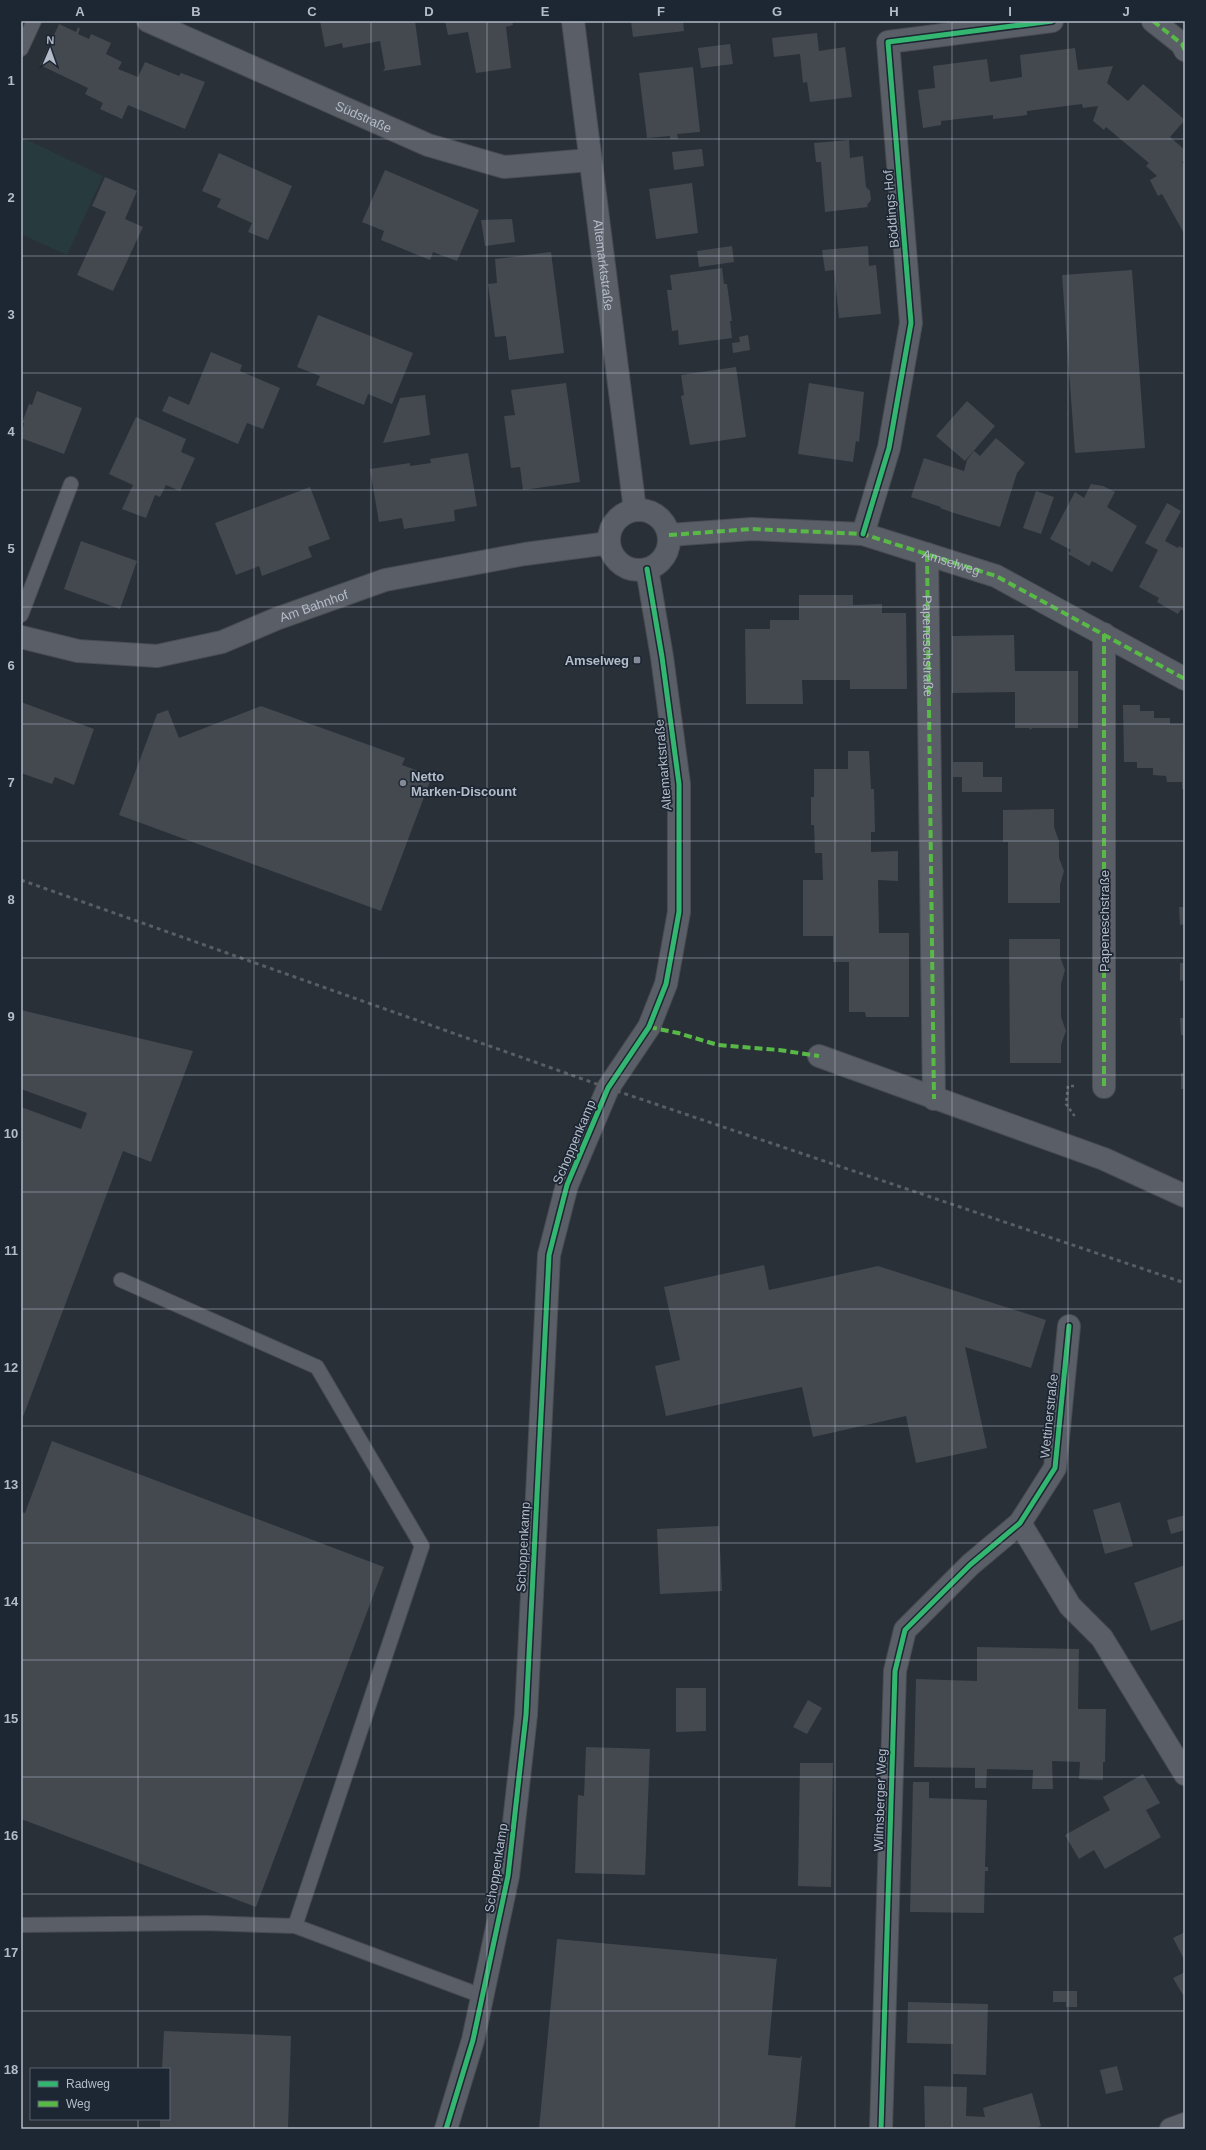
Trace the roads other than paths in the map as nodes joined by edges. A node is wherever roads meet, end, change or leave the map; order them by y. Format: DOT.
graph roads {
  1 [pos="34,21"];
  2 [pos="148,21"];
  3 [pos="573,21"];
  4 [pos="1052,21"];
  5 [pos="1153,21"];
  6 [pos="21,49"];
  7 [pos="1185,50"];
  8 [pos="590,160"];
  9 [pos="71,484"];
  10 [pos="635,510"];
  11 [pos="863,534"];
  12 [pos="669,535"];
  13 [pos="609,543"];
  14 [pos="927,554"];
  15 [pos="648,569"];
  16 [pos="21,615"];
  17 [pos="1104,634"];
  18 [pos="21,637"];
  19 [pos="1185,679"];
  20 [pos="666,984"];
  21 [pos="819,1056"];
  22 [pos="1104,1087"];
  23 [pos="934,1099"];
  24 [pos="1185,1196"];
  25 [pos="121,1280"];
  26 [pos="1069,1326"];
  27 [pos="1020,1523"];
  28 [pos="1185,1774"];
  29 [pos="21,1925"];
  30 [pos="295,1926"];
  31 [pos="482,1996"];
  32 [pos="1185,2124"];
  33 [pos="446,2129"];
  34 [pos="881,2129"];
  35 [pos="1170,2129"];
  1 -- 6 [label="lane"];
  2 -- 8 [label="street, Südstraße"];
  3 -- 8 [label="street, Altemarktstraße"];
  4 -- 11 [label="street, Böddings Hof"];
  5 -- 7 [label="street"];
  8 -- 10 [label="street, Altemarktstraße"];
  9 -- 16 [label="lane"];
  10 -- 12 [label="street"];
  10 -- 13 [label="street"];
  11 -- 12 [label="street, Amselweg"];
  11 -- 14 [label="street, Amselweg"];
  12 -- 15 [label="street"];
  13 -- 15 [label="street"];
  13 -- 18 [label="street, Am Bahnhof"];
  14 -- 17 [label="street, Amselweg"];
  14 -- 23 [label="street, Papeneschstraße"];
  15 -- 20 [label="street, Altemarktstraße"];
  17 -- 19 [label="street, Amselweg"];
  17 -- 22 [label="street, Papeneschstraße"];
  20 -- 31 [label="street, Schoppenkamp"];
  21 -- 23 [label="street"];
  23 -- 24 [label="street"];
  25 -- 30 [label="lane"];
  26 -- 27 [label="street, Wettinerstraße"];
  27 -- 28 [label="street"];
  27 -- 34 [label="street, Wilmsberger Weg"];
  29 -- 30 [label="lane"];
  30 -- 31 [label="lane"];
  31 -- 33 [label="street, Schoppenkamp"];
  32 -- 35 [label="street"];
}
